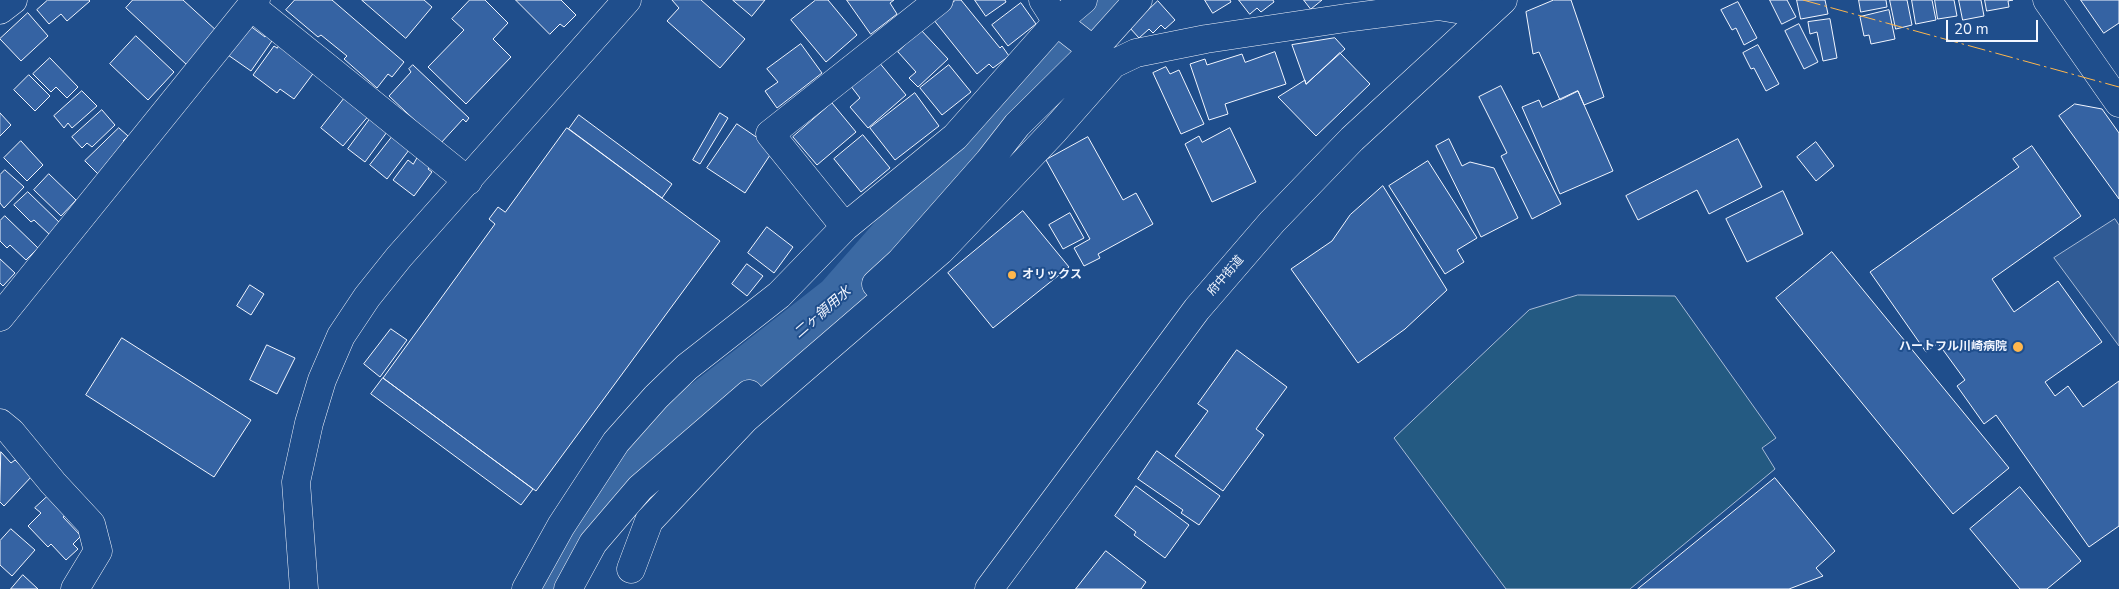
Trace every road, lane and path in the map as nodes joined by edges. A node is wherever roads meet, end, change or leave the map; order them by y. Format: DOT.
graph roads {
  1 [pos="13,0"];
  2 [pos="627,0"];
  3 [pos="939,0"];
  4 [pos="1083,0"];
  5 [pos="1138,0"];
  6 [pos="2047,0"];
  7 [pos="254,4"];
  8 [pos="1495,7"];
  9 [pos="0,10"];
  10 [pos="1056,17"];
  11 [pos="1098,54"];
  12 [pos="2119,103"];
  13 [pos="468,182"];
  14 [pos="845,227"];
  15 [pos="0,317"];
  16 [pos="0,423"];
  17 [pos="631,569"];
  18 [pos="75,589"];
  19 [pos="304,589"];
  20 [pos="526,589"];
  21 [pos="568,589"];
  22 [pos="990,589"];
  1 -- 9 [label="main road"];
  2 -- 13 [label="main road"];
  3 -- 14 [label="main road"];
  4 -- 10 [label="main road"];
  5 -- 11 [label="main road"];
  6 -- 12 [label="main road"];
  7 -- 13 [label="main road"];
  7 -- 15 [label="main road"];
  8 -- 11 [label="main road"];
  8 -- 22 [label="main road, 府中街道"];
  10 -- 11 [label="main road"];
  10 -- 14 [label="main road"];
  11 -- 17 [label="main road"];
  11 -- 21 [label="main road"];
  13 -- 19 [label="main road"];
  14 -- 20 [label="main road"];
  16 -- 18 [label="main road"];
}
